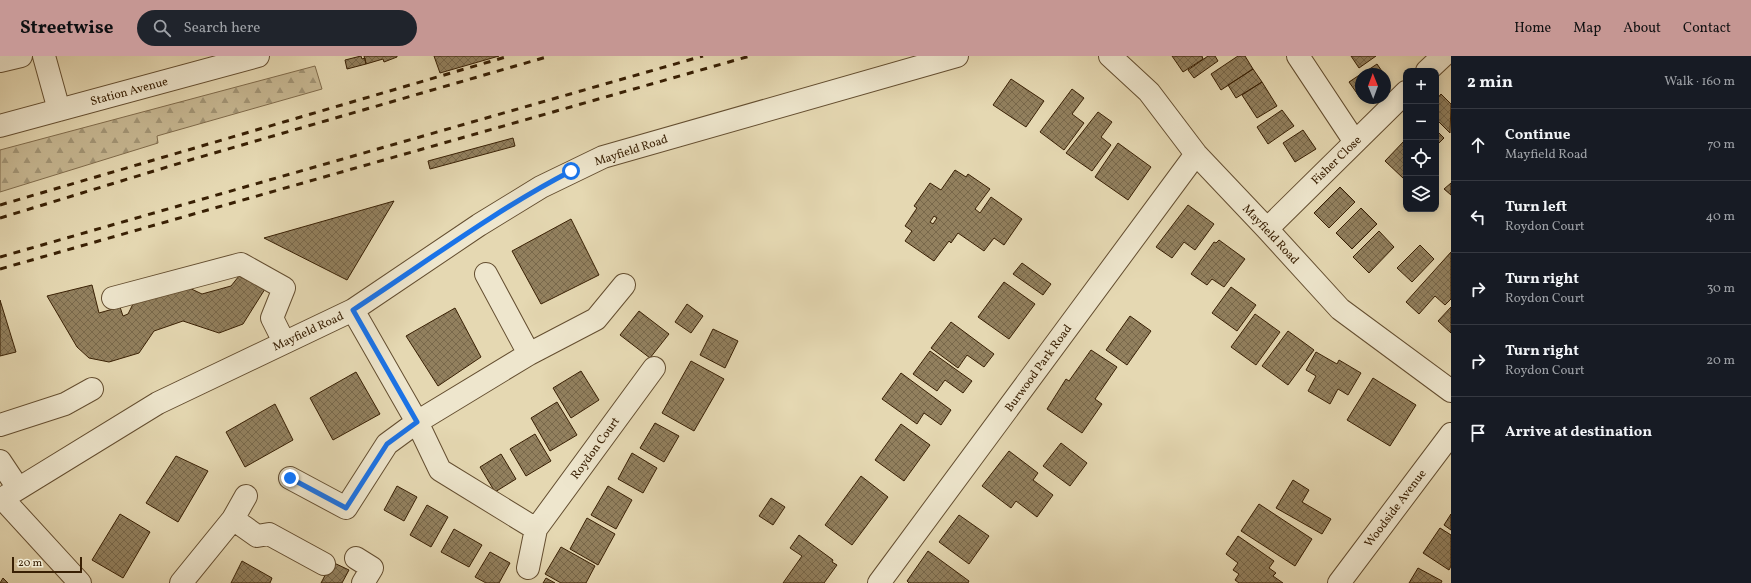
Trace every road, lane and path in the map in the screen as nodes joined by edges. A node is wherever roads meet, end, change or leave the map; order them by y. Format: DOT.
graph roads {
  1 [pos="21,56"];
  2 [pos="44,56"];
  3 [pos="258,56"];
  4 [pos="957,56"];
  5 [pos="1110,56"];
  6 [pos="1298,56"];
  7 [pos="1443,56"];
  8 [pos="0,61"];
  9 [pos="1430,68"];
  10 [pos="1403,95"];
  11 [pos="59,110"];
  12 [pos="0,126"];
  13 [pos="1356,142"];
  14 [pos="1196,154"];
  15 [pos="1267,228"];
  16 [pos="486,274"];
  17 [pos="624,285"];
  18 [pos="113,298"];
  19 [pos="353,310"];
  20 [pos="284,342"];
  21 [pos="529,354"];
  22 [pos="654,368"];
  23 [pos="92,389"];
  24 [pos="1451,391"];
  25 [pos="417,422"];
  26 [pos="0,426"];
  27 [pos="1451,434"];
  28 [pos="0,461"];
  29 [pos="290,478"];
  30 [pos="7,495"];
  31 [pos="246,496"];
  32 [pos="233,519"];
  33 [pos="536,529"];
  34 [pos="356,558"];
  35 [pos="324,564"];
  36 [pos="528,568"];
  37 [pos="80,583"];
  38 [pos="181,583"];
  39 [pos="363,583"];
  40 [pos="879,583"];
  41 [pos="1339,583"];
  1 -- 8 [label="street"];
  2 -- 11 [label="street"];
  3 -- 11 [label="street, Station Avenue"];
  4 -- 19 [label="street, Mayfield Road"];
  5 -- 14 [label="street, Mayfield Road"];
  6 -- 13 [label="street"];
  7 -- 9 [label="street"];
  10 -- 13 [label="street, Fisher Close"];
  11 -- 12 [label="street, Station Avenue"];
  13 -- 15 [label="street, Fisher Close"];
  14 -- 15 [label="street, Mayfield Road"];
  14 -- 40 [label="street, Burwood Park Road"];
  15 -- 24 [label="street, Mayfield Road"];
  16 -- 21 [label="street"];
  17 -- 21 [label="street"];
  18 -- 20 [label="street"];
  19 -- 20 [label="street, Mayfield Road"];
  19 -- 25 [label="street"];
  20 -- 30 [label="street, Mayfield Road"];
  21 -- 25 [label="street"];
  22 -- 33 [label="street, Roydon Court"];
  23 -- 26 [label="street"];
  25 -- 29 [label="street"];
  25 -- 33 [label="street"];
  27 -- 41 [label="street, Woodside Avenue"];
  28 -- 30 [label="street"];
  30 -- 37 [label="street"];
  31 -- 32 [label="street"];
  32 -- 35 [label="street"];
  32 -- 38 [label="street"];
  33 -- 36 [label="street, Roydon Court"];
  34 -- 39 [label="street"];
}
